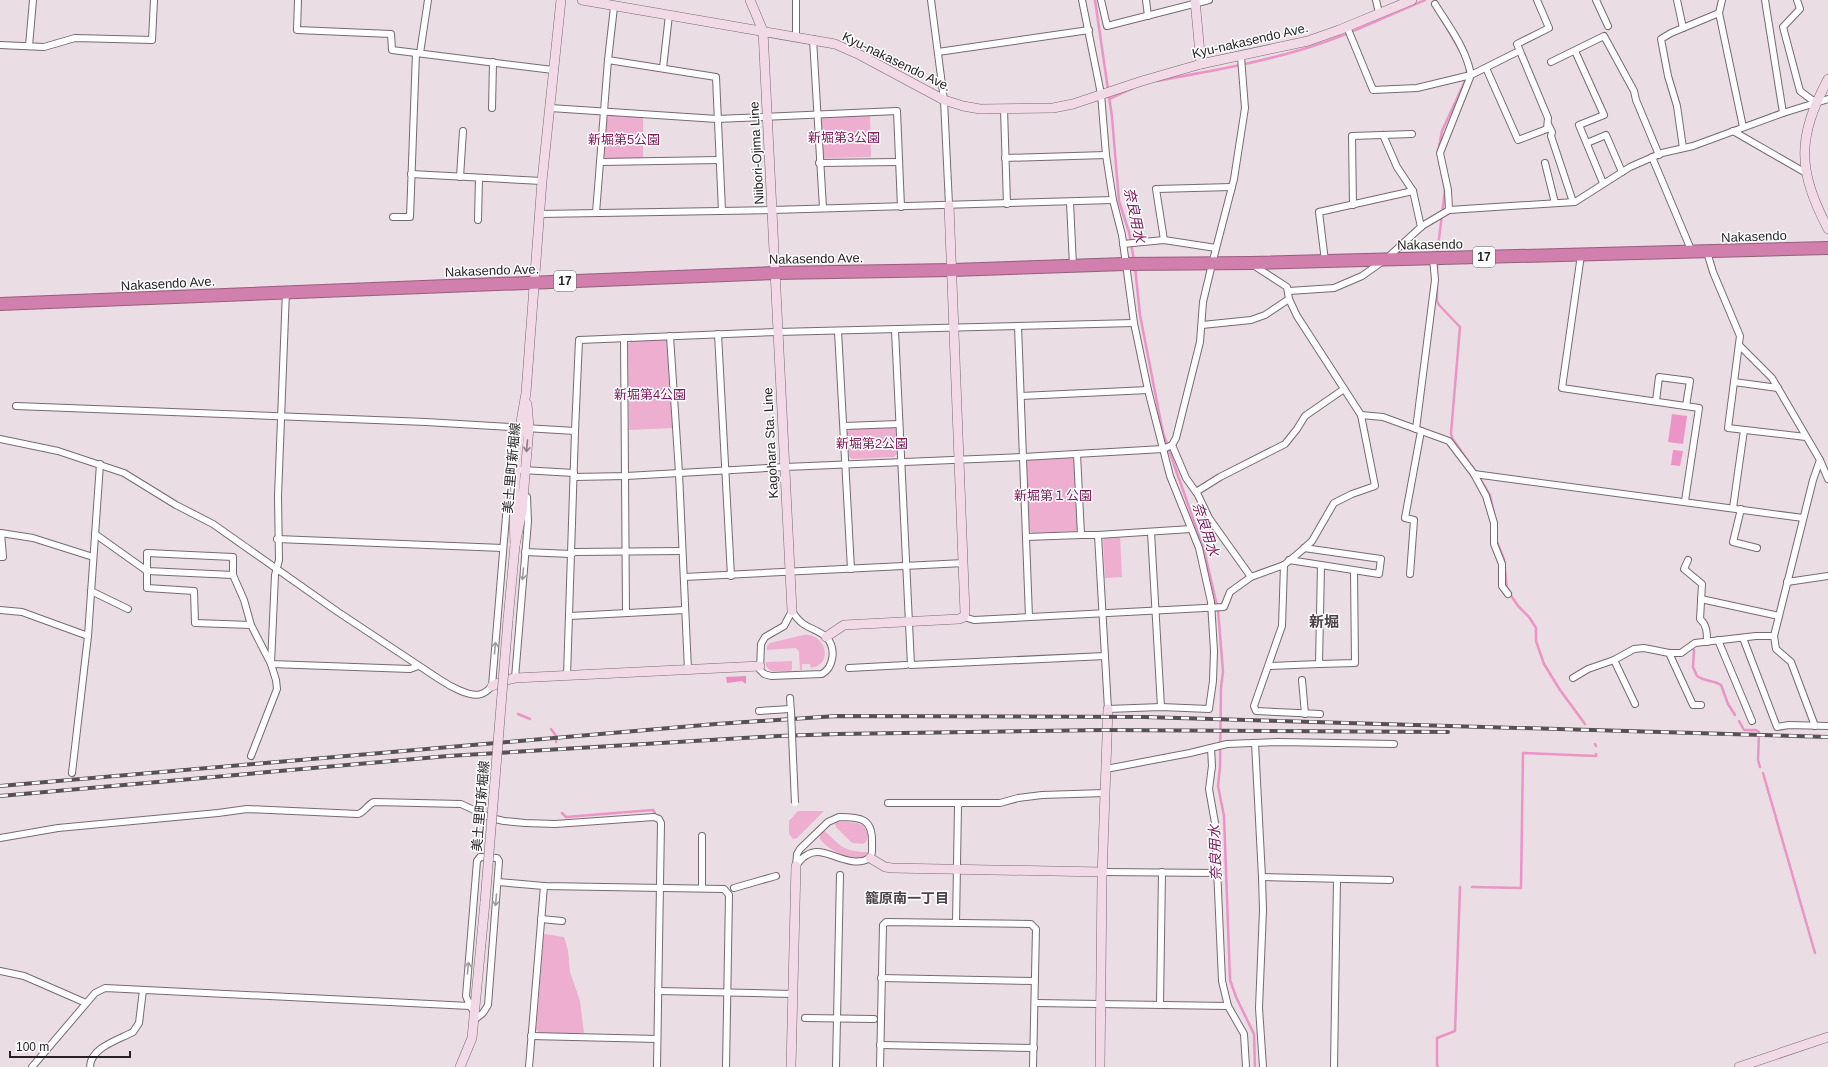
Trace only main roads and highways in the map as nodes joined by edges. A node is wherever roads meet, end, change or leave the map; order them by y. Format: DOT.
graph roads {
  1 [pos="561,0"];
  2 [pos="582,0"];
  3 [pos="750,0"];
  4 [pos="1412,0"];
  5 [pos="1195,2"];
  6 [pos="628,4"];
  7 [pos="763,31"];
  8 [pos="1201,64"];
  9 [pos="1828,79"];
  10 [pos="949,206"];
  11 [pos="1828,229"];
  12 [pos="1828,248"];
  13 [pos="1132,264"];
  14 [pos="952,270"];
  15 [pos="775,273"];
  16 [pos="535,282"];
  17 [pos="0,304"];
  18 [pos="792,611"];
  19 [pos="826,637"];
  20 [pos="760,666"];
  21 [pos="492,686"];
  22 [pos="1108,709"];
  23 [pos="870,858"];
  24 [pos="796,866"];
  25 [pos="1102,872"];
  26 [pos="1828,1037"];
  27 [pos="460,1067"];
  28 [pos="791,1067"];
  29 [pos="1100,1067"];
  30 [pos="1739,1067"];
  1 -- 16 [label="main road, 美土里町新堀線"];
  2 -- 6 [label="main road, Kyu-nakasendo Ave."];
  3 -- 7 [label="main road"];
  4 -- 8 [label="main road, Kyu-nakasendo Ave."];
  5 -- 8 [label="main road"];
  6 -- 7 [label="main road, Kyu-nakasendo Ave."];
  7 -- 8 [label="main road, Kyu-nakasendo Ave."];
  7 -- 15 [label="main road, Niibori-Ojima Line"];
  9 -- 11 [label="main road"];
  10 -- 14 [label="main road"];
  12 -- 13 [label="highway, Nakasendo / 17"];
  13 -- 14 [label="highway, Nakasendo Ave. / 17"];
  14 -- 15 [label="highway, Nakasendo Ave. / 17"];
  14 -- 19 [label="main road"];
  15 -- 16 [label="highway, Nakasendo Ave. / 17"];
  15 -- 18 [label="main road, Kagohara Sta. Line"];
  16 -- 17 [label="highway, Nakasendo Ave. / 17"];
  16 -- 27 [label="main road, 美土里町新堀線, bridge"];
  20 -- 21 [label="main road"];
  22 -- 25 [label="main road"];
  23 -- 25 [label="main road"];
  24 -- 28 [label="main road"];
  25 -- 29 [label="main road"];
  26 -- 30 [label="main road"];
}
